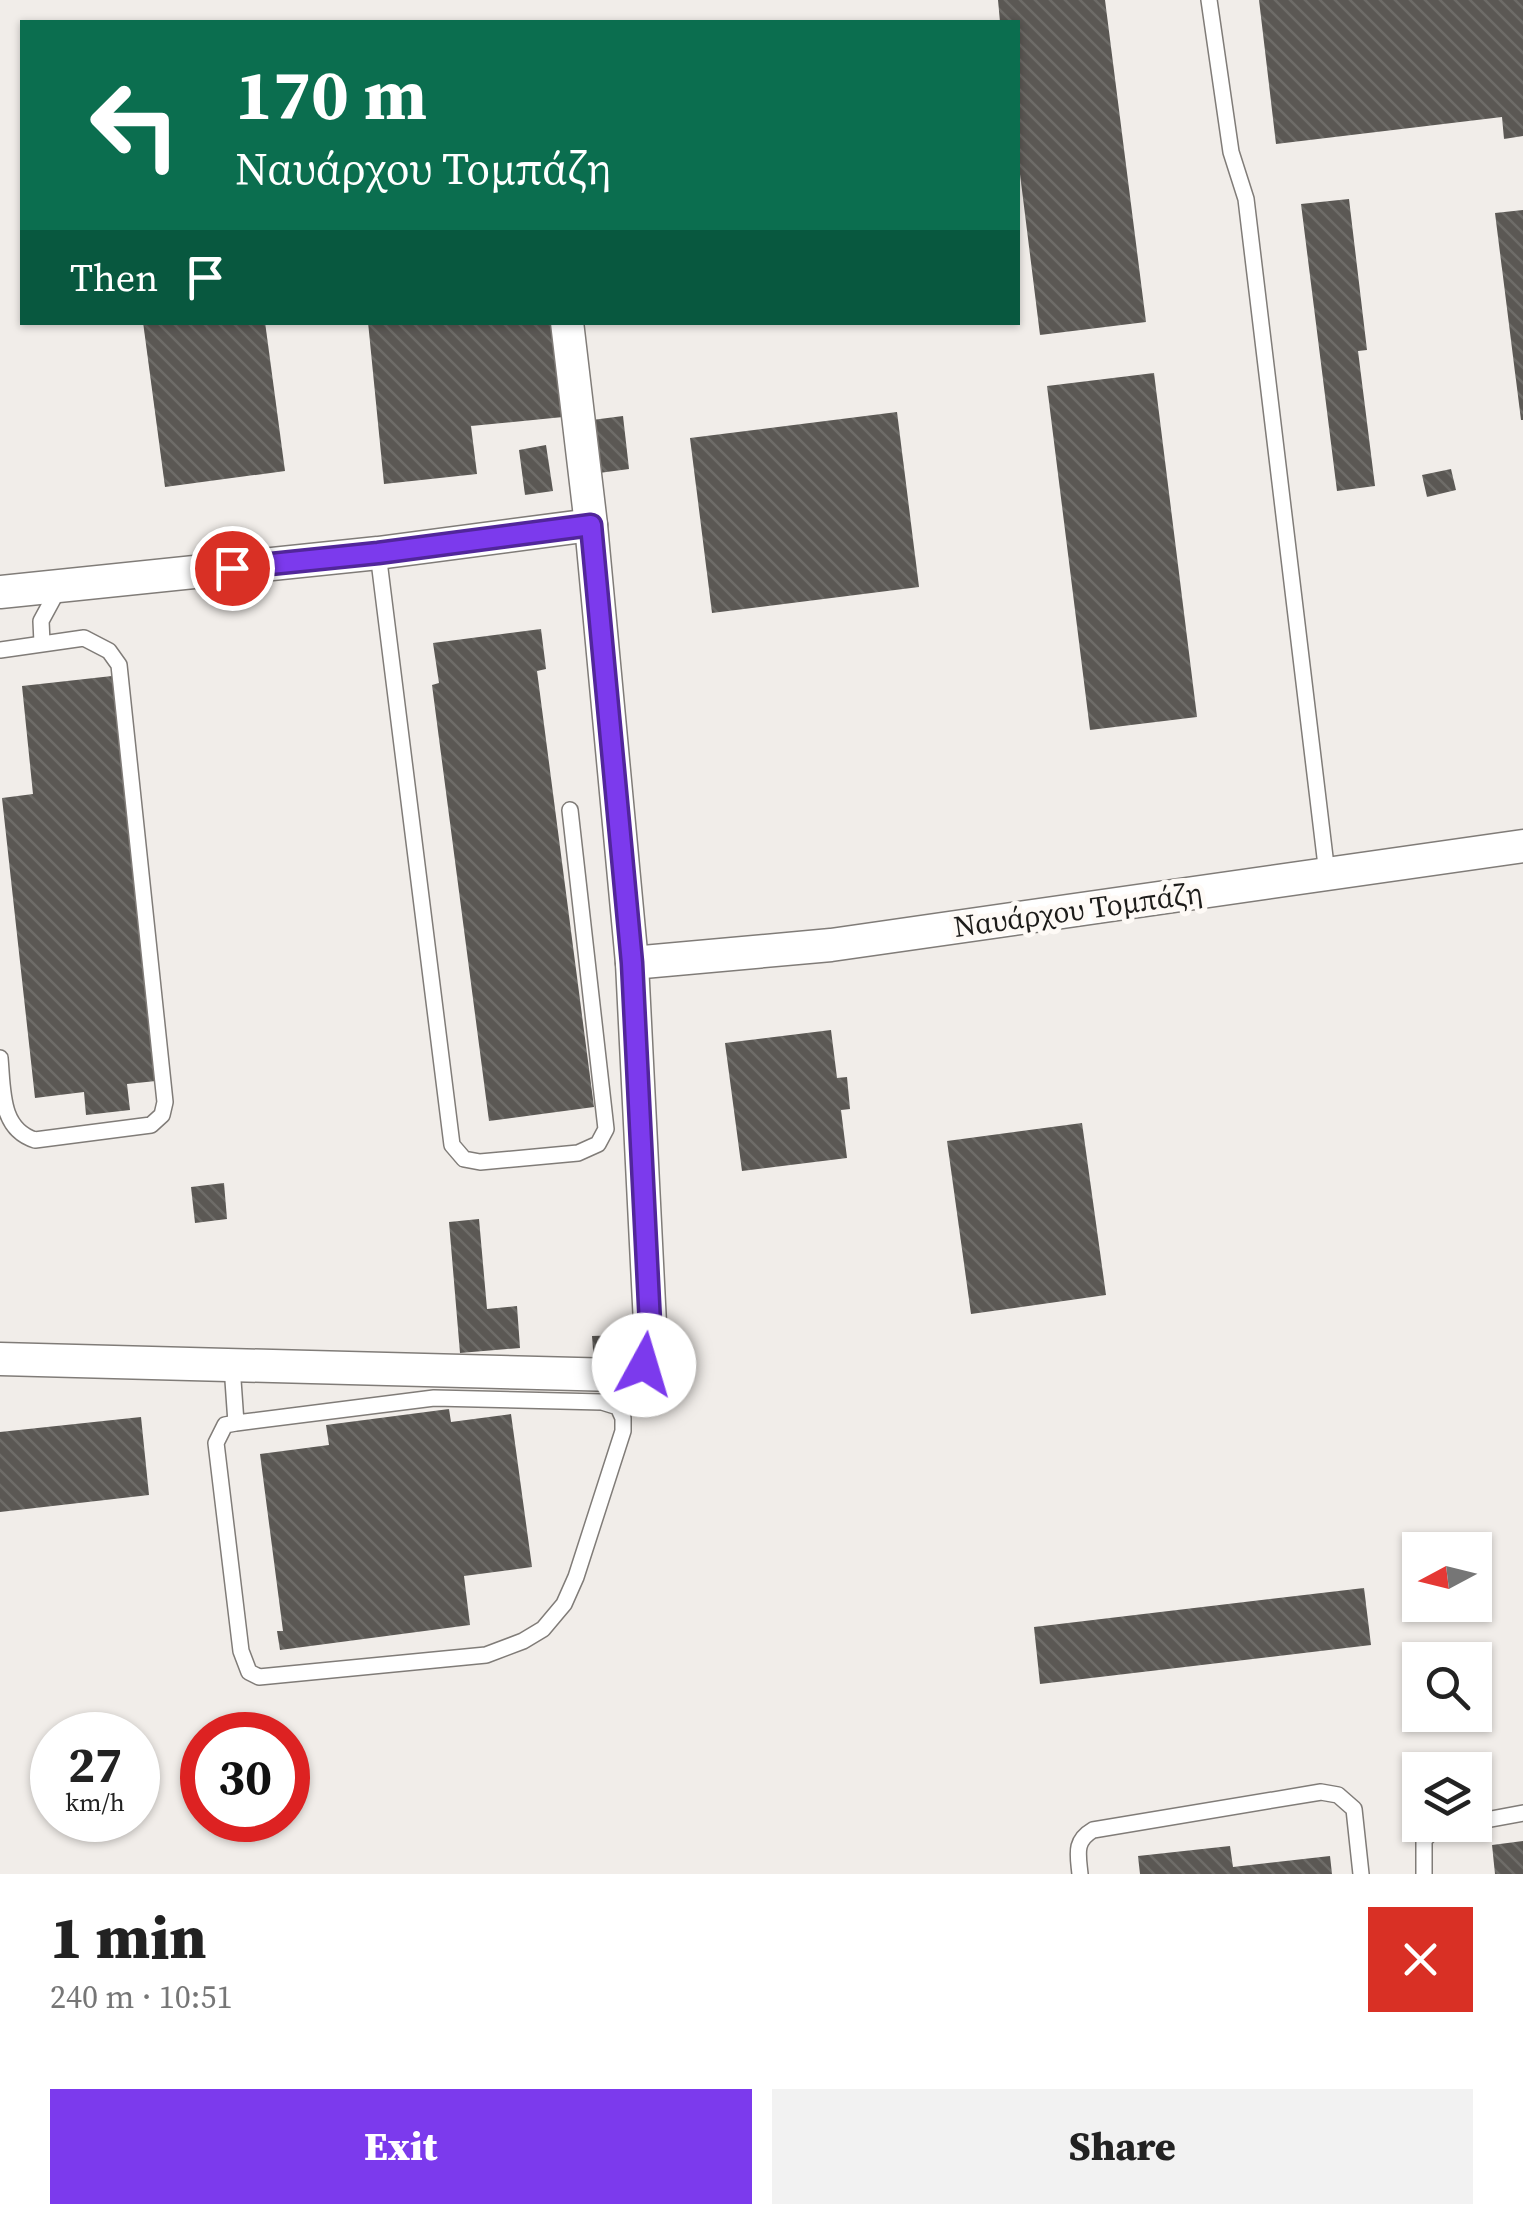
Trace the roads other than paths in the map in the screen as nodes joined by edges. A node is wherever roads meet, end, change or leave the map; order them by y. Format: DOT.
graph roads {
  1 [pos="1209,0"];
  2 [pos="567,325"];
  3 [pos="591,525"];
  4 [pos="378,553"];
  5 [pos="60,586"];
  6 [pos="0,592"];
  7 [pos="42,644"];
  8 [pos="0,650"];
  9 [pos="570,810"];
  10 [pos="1523,846"];
  11 [pos="1328,874"];
  12 [pos="632,963"];
  13 [pos="0,1058"];
  14 [pos="0,1359"];
  15 [pos="232,1366"];
  16 [pos="236,1423"];
  17 [pos="1523,1814"];
  18 [pos="1492,1819"];
  19 [pos="1424,1842"];
  20 [pos="1080,1874"];
  21 [pos="1361,1874"];
  22 [pos="1424,1874"];
  1 -- 11 [label="lane"];
  2 -- 3 [label="street"];
  3 -- 4 [label="street"];
  3 -- 12 [label="street"];
  4 -- 5 [label="street"];
  4 -- 9 [label="lane"];
  5 -- 6 [label="street"];
  5 -- 7 [label="lane"];
  7 -- 8 [label="lane"];
  7 -- 13 [label="lane"];
  10 -- 11 [label="street, Ναυάρχου Τομπάζη"];
  11 -- 12 [label="street, Ναυάρχου Τομπάζη"];
  12 -- 15 [label="street"];
  14 -- 15 [label="street"];
  15 -- 16 [label="lane"];
  16 -- 16 [label="lane"];
  17 -- 18 [label="lane"];
  19 -- 22 [label="lane"];
  20 -- 21 [label="lane"];
}
